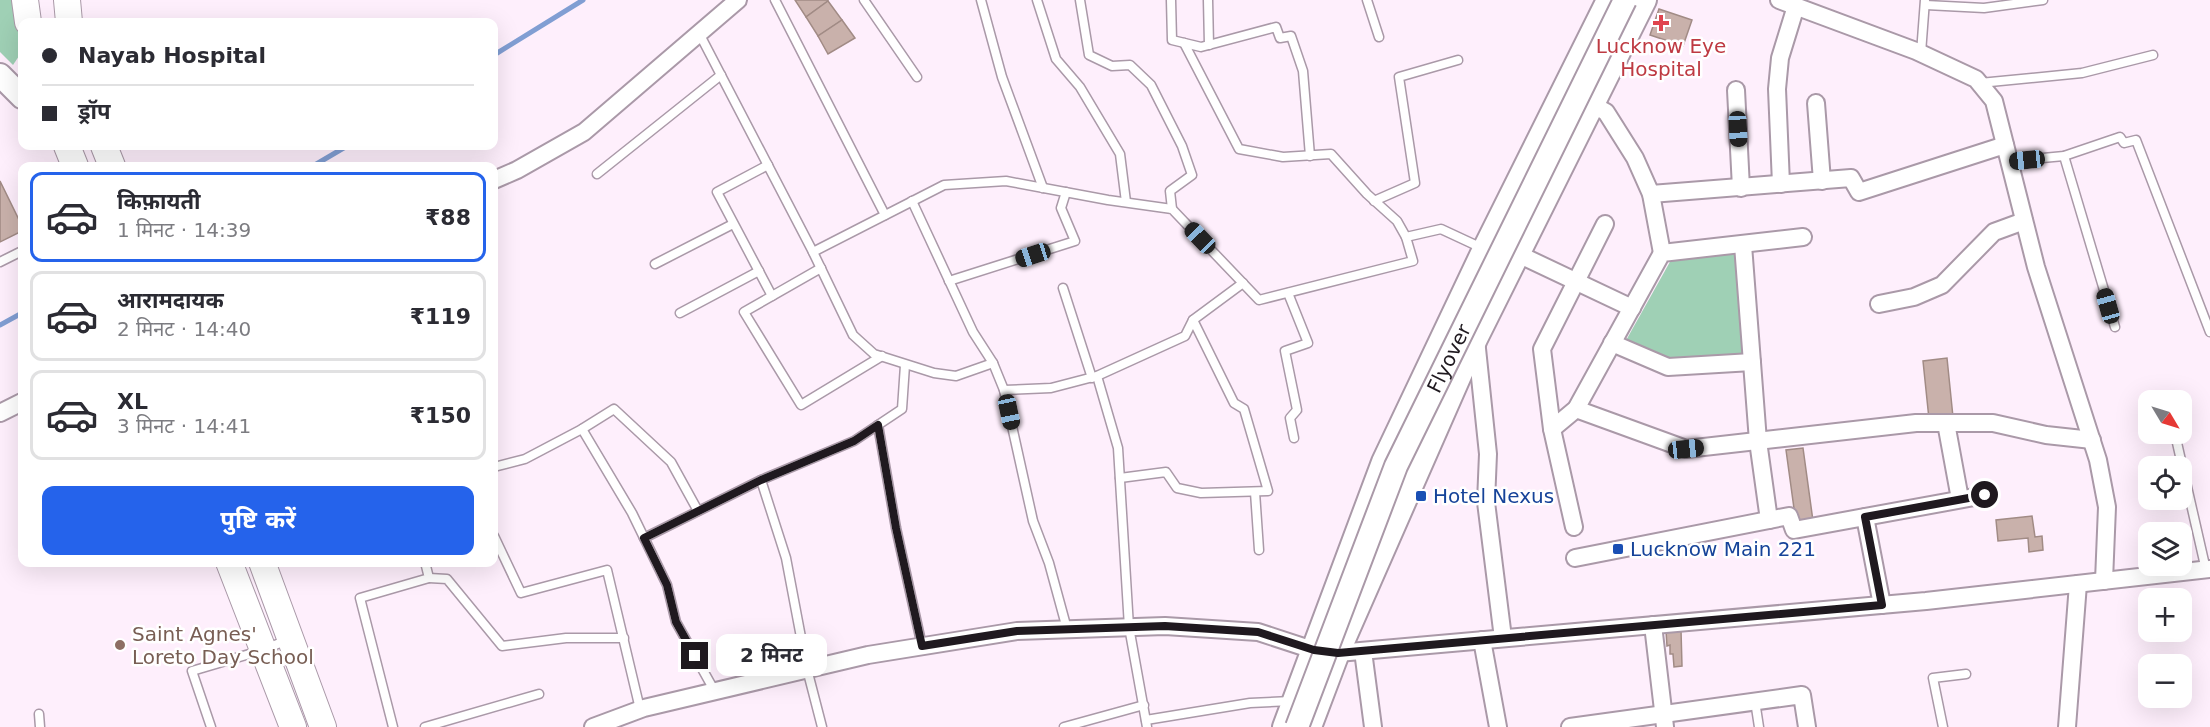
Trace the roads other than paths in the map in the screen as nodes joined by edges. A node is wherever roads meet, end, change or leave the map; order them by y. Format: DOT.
graph roads {
  1 [pos="25,0"];
  2 [pos="67,0"];
  3 [pos="738,0"];
  4 [pos="775,0"];
  5 [pos="864,0"];
  6 [pos="981,0"];
  7 [pos="1037,0"];
  8 [pos="1080,0"];
  9 [pos="1171,0"];
  10 [pos="1208,0"];
  11 [pos="1367,0"];
  12 [pos="1608,0"];
  13 [pos="1624,0"];
  14 [pos="1645,0"];
  15 [pos="1779,0"];
  16 [pos="2043,0"];
  17 [pos="1925,2"];
  18 [pos="1796,6"];
  19 [pos="27,18"];
  20 [pos="69,18"];
  21 [pos="699,33"];
  22 [pos="1379,38"];
  23 [pos="1184,43"];
  24 [pos="1209,45"];
  25 [pos="1921,53"];
  26 [pos="2153,55"];
  27 [pos="1458,60"];
  28 [pos="0,75"];
  29 [pos="721,75"];
  30 [pos="917,77"];
  31 [pos="1980,83"];
  32 [pos="1736,90"];
  33 [pos="18,93"];
  34 [pos="1816,103"];
  35 [pos="1593,105"];
  36 [pos="2007,153"];
  37 [pos="1310,156"];
  38 [pos="2064,156"];
  39 [pos="768,165"];
  40 [pos="597,174"];
  41 [pos="498,178"];
  42 [pos="1822,181"];
  43 [pos="1780,184"];
  44 [pos="1043,188"];
  45 [pos="1741,188"];
  46 [pos="1066,192"];
  47 [pos="1651,194"];
  48 [pos="912,201"];
  49 [pos="1374,201"];
  50 [pos="1126,202"];
  51 [pos="1172,208"];
  52 [pos="885,215"];
  53 [pos="2024,221"];
  54 [pos="733,224"];
  55 [pos="1605,224"];
  56 [pos="1406,237"];
  57 [pos="1803,237"];
  58 [pos="1743,245"];
  59 [pos="1484,249"];
  60 [pos="813,252"];
  61 [pos="18,253"];
  62 [pos="1662,253"];
  63 [pos="1518,254"];
  64 [pos="0,262"];
  65 [pos="655,264"];
  66 [pos="820,268"];
  67 [pos="759,272"];
  68 [pos="950,281"];
  69 [pos="1576,281"];
  70 [pos="1243,283"];
  71 [pos="1063,288"];
  72 [pos="1288,293"];
  73 [pos="772,296"];
  74 [pos="1879,304"];
  75 [pos="1632,308"];
  76 [pos="680,313"];
  77 [pos="1193,320"];
  78 [pos="2115,327"];
  79 [pos="2210,332"];
  80 [pos="1476,339"];
  81 [pos="1612,343"];
  82 [pos="882,356"];
  83 [pos="1752,362"];
  84 [pos="993,363"];
  85 [pos="905,365"];
  86 [pos="1095,377"];
  87 [pos="1004,390"];
  88 [pos="18,404"];
  89 [pos="1576,409"];
  90 [pos="0,413"];
  91 [pos="1946,423"];
  92 [pos="878,425"];
  93 [pos="582,429"];
  94 [pos="1552,429"];
  95 [pos="1294,438"];
  96 [pos="2092,440"];
  97 [pos="1758,441"];
  98 [pos="2177,444"];
  99 [pos="498,466"];
  100 [pos="1120,478"];
  101 [pos="761,480"];
  102 [pos="1255,492"];
  103 [pos="1985,495"];
  104 [pos="1960,499"];
  105 [pos="698,511"];
  106 [pos="1865,517"];
  107 [pos="1769,520"];
  108 [pos="1574,527"];
  109 [pos="644,538"];
  110 [pos="498,544"];
  111 [pos="1259,550"];
  112 [pos="1575,558"];
  113 [pos="231,567"];
  114 [pos="264,567"];
  115 [pos="426,567"];
  116 [pos="2208,569"];
  117 [pos="429,578"];
  118 [pos="2104,581"];
  119 [pos="2078,584"];
  120 [pos="1882,605"];
  121 [pos="1653,625"];
  122 [pos="1129,627"];
  123 [pos="1066,629"];
  124 [pos="624,638"];
  125 [pos="1503,638"];
  126 [pos="290,639"];
  127 [pos="1482,640"];
  128 [pos="922,646"];
  129 [pos="263,650"];
  130 [pos="1314,650"];
  131 [pos="1363,651"];
  132 [pos="1338,653"];
  133 [pos="807,669"];
  134 [pos="1966,674"];
  135 [pos="714,690"];
  136 [pos="539,694"];
  137 [pos="1294,701"];
  138 [pos="1755,701"];
  139 [pos="1144,705"];
  140 [pos="640,709"];
  141 [pos="39,714"];
  142 [pos="1664,721"];
  143 [pos="1147,723"];
  144 [pos="1603,725"];
  145 [pos="40,727"];
  146 [pos="211,727"];
  147 [pos="293,727"];
  148 [pos="323,727"];
  149 [pos="393,727"];
  150 [pos="425,727"];
  151 [pos="593,727"];
  152 [pos="822,727"];
  153 [pos="1064,727"];
  154 [pos="1284,727"];
  155 [pos="1296,727"];
  156 [pos="1310,727"];
  157 [pos="1373,727"];
  158 [pos="1498,727"];
  159 [pos="1570,727"];
  160 [pos="1759,727"];
  161 [pos="1807,727"];
  162 [pos="1942,727"];
  163 [pos="2067,727"];
  1 -- 19 [label="main road"];
  2 -- 20 [label="main road"];
  3 -- 21 [label="street"];
  4 -- 52 [label="lane"];
  5 -- 30 [label="lane"];
  6 -- 44 [label="lane"];
  7 -- 50 [label="lane"];
  8 -- 51 [label="lane"];
  9 -- 23 [label="lane"];
  10 -- 24 [label="lane"];
  11 -- 22 [label="lane"];
  12 -- 59 [label="main road"];
  13 -- 155 [label="main road, Flyover, bridge"];
  14 -- 35 [label="main road"];
  15 -- 18 [label="street"];
  16 -- 17 [label="lane"];
  17 -- 25 [label="lane"];
  18 -- 25 [label="street"];
  18 -- 43 [label="street"];
  21 -- 29 [label="lane"];
  21 -- 41 [label="street"];
  23 -- 24 [label="lane"];
  23 -- 37 [label="lane"];
  24 -- 37 [label="lane"];
  25 -- 31 [label="street"];
  26 -- 31 [label="lane"];
  27 -- 49 [label="lane"];
  28 -- 33 [label="main road"];
  29 -- 39 [label="lane"];
  29 -- 40 [label="lane"];
  31 -- 36 [label="street"];
  32 -- 45 [label="street"];
  34 -- 42 [label="street"];
  35 -- 47 [label="street"];
  35 -- 63 [label="main road"];
  36 -- 38 [label="lane"];
  36 -- 42 [label="street"];
  36 -- 53 [label="street"];
  37 -- 49 [label="lane"];
  38 -- 78 [label="lane"];
  38 -- 79 [label="lane"];
  39 -- 54 [label="lane"];
  39 -- 60 [label="lane"];
  42 -- 43 [label="street"];
  43 -- 45 [label="street"];
  44 -- 46 [label="lane"];
  44 -- 48 [label="lane"];
  45 -- 47 [label="street"];
  46 -- 50 [label="lane"];
  46 -- 68 [label="lane"];
  47 -- 62 [label="street"];
  48 -- 52 [label="lane"];
  48 -- 68 [label="lane"];
  49 -- 56 [label="lane"];
  50 -- 51 [label="lane"];
  51 -- 70 [label="lane"];
  52 -- 60 [label="lane"];
  53 -- 74 [label="street"];
  53 -- 96 [label="street"];
  54 -- 65 [label="lane"];
  54 -- 67 [label="lane"];
  55 -- 69 [label="street"];
  56 -- 59 [label="lane"];
  56 -- 72 [label="lane"];
  57 -- 58 [label="street"];
  58 -- 62 [label="street"];
  58 -- 83 [label="street"];
  59 -- 63 [label="street"];
  59 -- 130 [label="main road"];
  60 -- 66 [label="lane"];
  61 -- 64 [label="lane"];
  62 -- 75 [label="street"];
  63 -- 69 [label="street"];
  63 -- 80 [label="main road"];
  66 -- 73 [label="lane"];
  66 -- 82 [label="lane"];
  67 -- 73 [label="lane"];
  67 -- 76 [label="lane"];
  68 -- 84 [label="lane"];
  69 -- 75 [label="street"];
  69 -- 94 [label="street"];
  70 -- 72 [label="lane"];
  70 -- 77 [label="lane"];
  71 -- 86 [label="lane"];
  72 -- 95 [label="lane"];
  73 -- 82 [label="lane"];
  75 -- 81 [label="street"];
  77 -- 86 [label="lane"];
  77 -- 102 [label="lane"];
  80 -- 125 [label="street"];
  80 -- 132 [label="main road"];
  81 -- 83 [label="street"];
  81 -- 89 [label="street"];
  82 -- 85 [label="lane"];
  83 -- 97 [label="street"];
  84 -- 85 [label="lane"];
  84 -- 87 [label="lane"];
  85 -- 92 [label="lane"];
  86 -- 87 [label="lane"];
  86 -- 100 [label="lane"];
  87 -- 123 [label="lane"];
  88 -- 90 [label="street"];
  89 -- 94 [label="street"];
  89 -- 97 [label="street"];
  91 -- 96 [label="street"];
  91 -- 97 [label="street"];
  91 -- 104 [label="street"];
  92 -- 101 [label="lane"];
  92 -- 128 [label="lane"];
  93 -- 99 [label="lane"];
  93 -- 105 [label="lane"];
  93 -- 109 [label="lane"];
  94 -- 108 [label="street"];
  96 -- 118 [label="street"];
  97 -- 107 [label="street"];
  98 -- 116 [label="lane"];
  100 -- 102 [label="lane"];
  100 -- 122 [label="lane"];
  101 -- 105 [label="lane"];
  101 -- 133 [label="lane"];
  102 -- 111 [label="lane"];
  103 -- 104 [label="street"];
  104 -- 106 [label="street"];
  105 -- 109 [label="lane"];
  106 -- 107 [label="street"];
  106 -- 120 [label="street"];
  107 -- 112 [label="street"];
  109 -- 135 [label="lane"];
  110 -- 124 [label="lane"];
  113 -- 129 [label="main road"];
  114 -- 126 [label="main road"];
  115 -- 117 [label="lane"];
  116 -- 118 [label="street"];
  117 -- 124 [label="lane"];
  117 -- 149 [label="lane"];
  118 -- 119 [label="street"];
  119 -- 120 [label="street"];
  119 -- 163 [label="street"];
  120 -- 121 [label="street"];
  121 -- 125 [label="street"];
  121 -- 142 [label="street"];
  122 -- 123 [label="street"];
  122 -- 130 [label="street"];
  122 -- 139 [label="lane"];
  123 -- 128 [label="street"];
  124 -- 140 [label="lane"];
  125 -- 127 [label="street"];
  126 -- 129 [label="lane"];
  126 -- 148 [label="main road"];
  127 -- 131 [label="street"];
  127 -- 158 [label="street"];
  128 -- 133 [label="street"];
  129 -- 146 [label="lane"];
  129 -- 147 [label="main road"];
  130 -- 132 [label="street"];
  130 -- 137 [label="main road"];
  131 -- 132 [label="street"];
  131 -- 157 [label="street"];
  132 -- 156 [label="main road"];
  133 -- 135 [label="street"];
  133 -- 152 [label="lane"];
  134 -- 162 [label="lane"];
  135 -- 140 [label="street"];
  136 -- 150 [label="lane"];
  137 -- 143 [label="lane"];
  137 -- 154 [label="main road"];
  138 -- 142 [label="street"];
  138 -- 160 [label="lane"];
  138 -- 161 [label="street"];
  139 -- 143 [label="lane"];
  139 -- 153 [label="lane"];
  140 -- 151 [label="street"];
  141 -- 145 [label="lane"];
  142 -- 144 [label="street"];
  144 -- 159 [label="street"];
}
